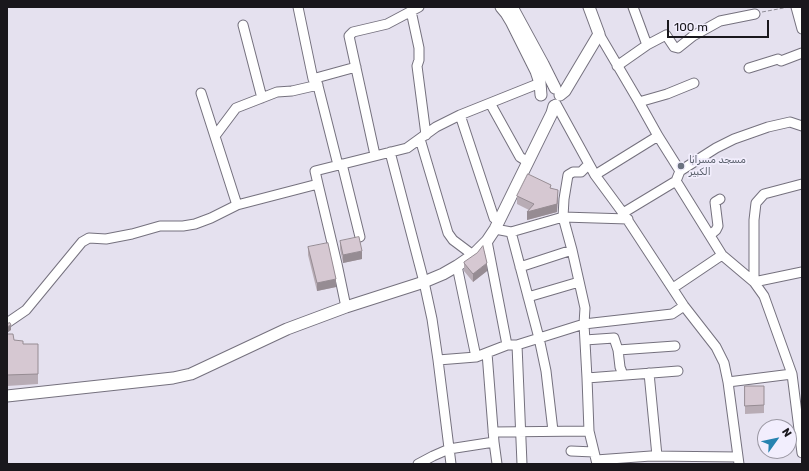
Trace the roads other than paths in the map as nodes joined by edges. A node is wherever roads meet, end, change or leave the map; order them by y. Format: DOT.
graph roads {
  1 [pos="297,7"];
  2 [pos="589,7"];
  3 [pos="633,7"];
  4 [pos="796,7"];
  5 [pos="509,8"];
  6 [pos="415,9"];
  7 [pos="755,14"];
  8 [pos="243,25"];
  9 [pos="802,29"];
  10 [pos="599,34"];
  11 [pos="647,45"];
  12 [pos="802,53"];
  13 [pos="617,66"];
  14 [pos="356,67"];
  15 [pos="749,68"];
  16 [pos="317,81"];
  17 [pos="540,83"];
  18 [pos="694,83"];
  19 [pos="201,93"];
  20 [pos="541,95"];
  21 [pos="262,98"];
  22 [pos="556,98"];
  23 [pos="639,102"];
  24 [pos="490,103"];
  25 [pos="460,115"];
  26 [pos="802,126"];
  27 [pos="215,136"];
  28 [pos="658,136"];
  29 [pos="423,137"];
  30 [pos="390,152"];
  31 [pos="375,155"];
  32 [pos="528,162"];
  33 [pos="589,164"];
  34 [pos="340,165"];
  35 [pos="680,171"];
  36 [pos="595,175"];
  37 [pos="676,181"];
  38 [pos="318,184"];
  39 [pos="802,184"];
  40 [pos="720,199"];
  41 [pos="237,205"];
  42 [pos="563,216"];
  43 [pos="626,216"];
  44 [pos="497,225"];
  45 [pos="511,232"];
  46 [pos="710,235"];
  47 [pos="360,237"];
  48 [pos="487,241"];
  49 [pos="572,250"];
  50 [pos="473,255"];
  51 [pos="722,255"];
  52 [pos="458,266"];
  53 [pos="520,266"];
  54 [pos="802,272"];
  55 [pos="424,282"];
  56 [pos="579,282"];
  57 [pos="754,282"];
  58 [pos="673,288"];
  59 [pos="528,297"];
  60 [pos="684,306"];
  61 [pos="346,307"];
  62 [pos="7,323"];
  63 [pos="584,324"];
  64 [pos="539,338"];
  65 [pos="585,340"];
  66 [pos="507,345"];
  67 [pos="517,345"];
  68 [pos="675,346"];
  69 [pos="618,350"];
  70 [pos="487,353"];
  71 [pos="476,357"];
  72 [pos="438,360"];
  73 [pos="678,371"];
  74 [pos="649,373"];
  75 [pos="792,374"];
  76 [pos="623,375"];
  77 [pos="587,378"];
  78 [pos="728,382"];
  79 [pos="798,384"];
  80 [pos="7,396"];
  81 [pos="589,431"];
  82 [pos="494,432"];
  83 [pos="521,432"];
  84 [pos="553,432"];
  85 [pos="494,442"];
  86 [pos="449,449"];
  87 [pos="571,452"];
  88 [pos="802,453"];
  89 [pos="653,458"];
  90 [pos="596,459"];
  91 [pos="738,460"];
  92 [pos="418,464"];
  93 [pos="451,464"];
  94 [pos="498,464"];
  95 [pos="522,464"];
  1 -- 16 [label="street"];
  2 -- 10 [label="main road"];
  3 -- 11 [label="street"];
  4 -- 9 [label="street"];
  5 -- 17 [label="main road"];
  5 -- 22 [label="main road"];
  6 -- 14 [label="street"];
  6 -- 29 [label="street"];
  7 -- 11 [label="street"];
  8 -- 21 [label="street"];
  10 -- 13 [label="street"];
  10 -- 22 [label="main road"];
  11 -- 13 [label="street"];
  12 -- 15 [label="street"];
  13 -- 23 [label="street"];
  14 -- 16 [label="street"];
  14 -- 31 [label="street"];
  16 -- 21 [label="street"];
  16 -- 34 [label="street"];
  17 -- 20 [label="main road"];
  17 -- 24 [label="street"];
  18 -- 23 [label="street"];
  19 -- 27 [label="street"];
  20 -- 22 [label="main road"];
  20 -- 22 [label="main road"];
  21 -- 27 [label="street"];
  22 -- 32 [label="main road"];
  22 -- 33 [label="street"];
  23 -- 28 [label="street"];
  24 -- 25 [label="street"];
  24 -- 32 [label="street"];
  25 -- 29 [label="street"];
  25 -- 44 [label="street"];
  26 -- 35 [label="street"];
  27 -- 41 [label="street"];
  28 -- 35 [label="street"];
  28 -- 36 [label="street"];
  29 -- 30 [label="street"];
  29 -- 50 [label="street"];
  30 -- 31 [label="street"];
  30 -- 55 [label="street"];
  31 -- 34 [label="street"];
  32 -- 44 [label="main road"];
  33 -- 36 [label="street"];
  33 -- 42 [label="street"];
  34 -- 38 [label="street"];
  34 -- 47 [label="street"];
  35 -- 37 [label="street"];
  36 -- 43 [label="street"];
  37 -- 43 [label="street"];
  37 -- 46 [label="street"];
  38 -- 41 [label="street"];
  38 -- 61 [label="street"];
  39 -- 57 [label="street"];
  40 -- 46 [label="street"];
  41 -- 62 [label="street"];
  42 -- 43 [label="street"];
  42 -- 45 [label="street"];
  42 -- 49 [label="street"];
  43 -- 58 [label="street"];
  44 -- 45 [label="street"];
  44 -- 48 [label="main road"];
  45 -- 53 [label="street"];
  46 -- 51 [label="street"];
  48 -- 50 [label="main road"];
  48 -- 66 [label="street"];
  49 -- 53 [label="street"];
  49 -- 56 [label="street"];
  50 -- 52 [label="main road"];
  51 -- 57 [label="street"];
  51 -- 58 [label="street"];
  52 -- 55 [label="main road"];
  52 -- 71 [label="street"];
  53 -- 59 [label="street"];
  54 -- 57 [label="street"];
  55 -- 61 [label="main road"];
  55 -- 72 [label="street"];
  56 -- 59 [label="street"];
  56 -- 63 [label="street"];
  57 -- 75 [label="street"];
  58 -- 60 [label="street"];
  59 -- 64 [label="street"];
  60 -- 63 [label="street"];
  60 -- 78 [label="street"];
  61 -- 80 [label="main road"];
  63 -- 64 [label="street"];
  63 -- 65 [label="street"];
  64 -- 67 [label="street"];
  64 -- 84 [label="street"];
  65 -- 69 [label="street"];
  65 -- 77 [label="street"];
  66 -- 67 [label="street"];
  66 -- 70 [label="street"];
  67 -- 83 [label="street"];
  68 -- 69 [label="street"];
  69 -- 76 [label="street"];
  70 -- 71 [label="street"];
  70 -- 82 [label="street"];
  71 -- 72 [label="street"];
  72 -- 86 [label="street"];
  73 -- 74 [label="street"];
  74 -- 76 [label="street"];
  74 -- 89 [label="street"];
  75 -- 78 [label="street"];
  75 -- 79 [label="street"];
  76 -- 77 [label="street"];
  77 -- 81 [label="street"];
  78 -- 91 [label="street"];
  79 -- 88 [label="street"];
  81 -- 84 [label="street"];
  81 -- 90 [label="street"];
  82 -- 83 [label="street"];
  82 -- 85 [label="street"];
  83 -- 84 [label="street"];
  83 -- 95 [label="street"];
  85 -- 86 [label="street"];
  85 -- 94 [label="street"];
  86 -- 92 [label="street"];
  86 -- 93 [label="street"];
  87 -- 90 [label="street"];
  89 -- 90 [label="street"];
  89 -- 91 [label="street"];
}
